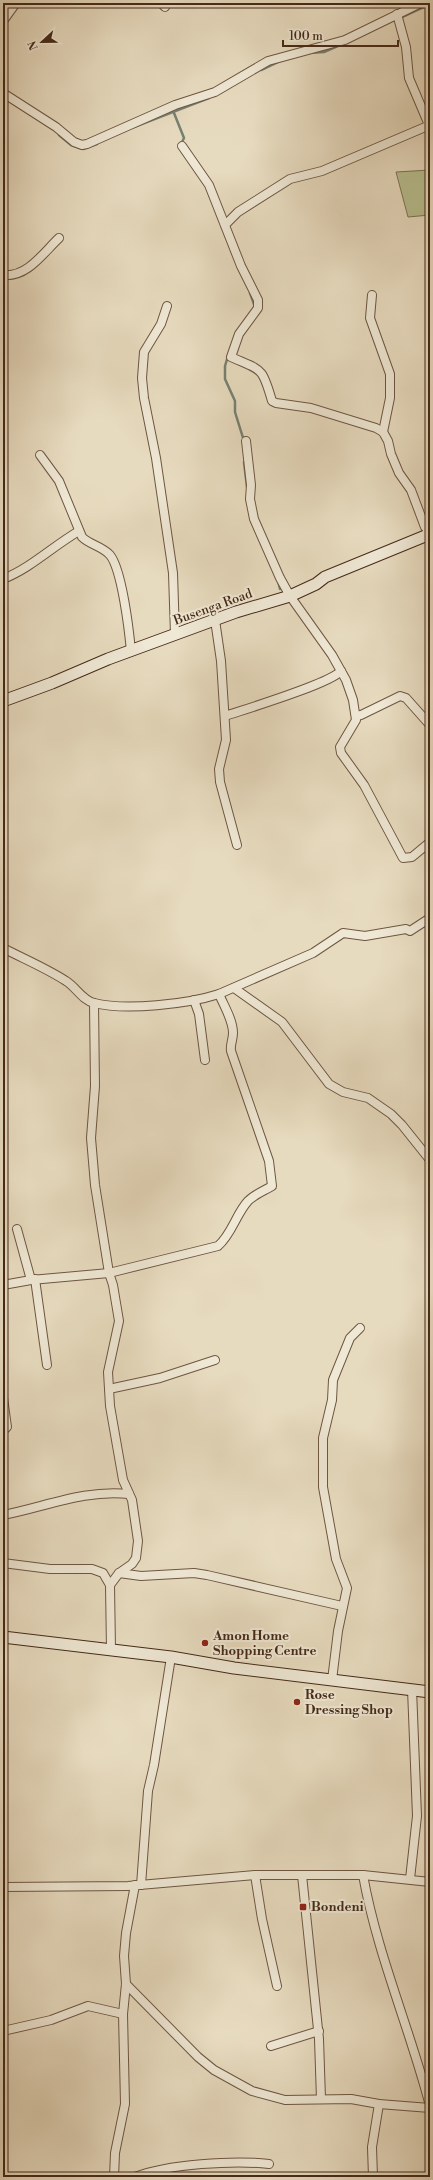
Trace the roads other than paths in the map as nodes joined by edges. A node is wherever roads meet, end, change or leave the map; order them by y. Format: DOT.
graph roads {
  1 [pos="16,3"];
  2 [pos="421,3"];
  3 [pos="397,14"];
  4 [pos="3,21"];
  5 [pos="3,93"];
  6 [pos="430,125"];
  7 [pos="182,146"];
  8 [pos="225,225"];
  9 [pos="59,238"];
  10 [pos="3,274"];
  11 [pos="372,295"];
  12 [pos="167,306"];
  13 [pos="383,432"];
  14 [pos="246,441"];
  15 [pos="40,455"];
  16 [pos="79,531"];
  17 [pos="430,533"];
  18 [pos="3,579"];
  19 [pos="290,596"];
  20 [pos="215,620"];
  21 [pos="175,636"];
  22 [pos="131,651"];
  23 [pos="341,671"];
  24 [pos="3,701"];
  25 [pos="225,716"];
  26 [pos="356,716"];
  27 [pos="430,725"];
  28 [pos="430,842"];
  29 [pos="237,845"];
  30 [pos="430,918"];
  31 [pos="3,948"];
  32 [pos="234,988"];
  33 [pos="219,994"];
  34 [pos="194,1000"];
  35 [pos="94,1003"];
  36 [pos="205,1060"];
  37 [pos="430,1160"];
  38 [pos="17,1229"];
  39 [pos="109,1273"];
  40 [pos="33,1280"];
  41 [pos="3,1285"];
  42 [pos="360,1328"];
  43 [pos="216,1360"];
  44 [pos="47,1365"];
  45 [pos="109,1389"];
  46 [pos="3,1398"];
  47 [pos="3,1431"];
  48 [pos="129,1494"];
  49 [pos="3,1515"];
  50 [pos="3,1563"];
  51 [pos="119,1573"];
  52 [pos="110,1585"];
  53 [pos="342,1606"];
  54 [pos="3,1637"];
  55 [pos="111,1650"];
  56 [pos="171,1657"];
  57 [pos="332,1680"];
  58 [pos="412,1689"];
  59 [pos="430,1692"];
  60 [pos="255,1875"];
  61 [pos="302,1875"];
  62 [pos="363,1875"];
  63 [pos="410,1879"];
  64 [pos="430,1882"];
  65 [pos="138,1885"];
  66 [pos="3,1887"];
  67 [pos="126,1984"];
  68 [pos="276,1986"];
  69 [pos="123,2014"];
  70 [pos="3,2032"];
  71 [pos="319,2032"];
  72 [pos="271,2046"];
  73 [pos="321,2099"];
  74 [pos="379,2104"];
  75 [pos="430,2107"];
  76 [pos="269,2164"];
  77 [pos="114,2177"];
  78 [pos="135,2177"];
  79 [pos="373,2177"];
  1 -- 4 [label="street"];
  2 -- 3 [label="street"];
  3 -- 5 [label="street"];
  3 -- 6 [label="street"];
  6 -- 8 [label="street"];
  7 -- 8 [label="street"];
  8 -- 13 [label="street"];
  9 -- 10 [label="street"];
  11 -- 13 [label="street"];
  12 -- 21 [label="street"];
  13 -- 17 [label="street"];
  14 -- 19 [label="street"];
  15 -- 16 [label="street"];
  16 -- 18 [label="street"];
  16 -- 22 [label="street"];
  17 -- 19 [label="street, Busenga Road"];
  19 -- 20 [label="street, Busenga Road"];
  19 -- 23 [label="street"];
  20 -- 21 [label="street, Busenga Road"];
  20 -- 25 [label="street"];
  21 -- 22 [label="street, Busenga Road"];
  22 -- 24 [label="street, Busenga Road"];
  23 -- 25 [label="street"];
  23 -- 26 [label="street"];
  25 -- 29 [label="street"];
  26 -- 27 [label="street"];
  26 -- 28 [label="street"];
  30 -- 32 [label="street"];
  31 -- 35 [label="street"];
  32 -- 33 [label="street"];
  32 -- 37 [label="street"];
  33 -- 34 [label="street"];
  33 -- 39 [label="street"];
  34 -- 35 [label="street"];
  34 -- 36 [label="street"];
  35 -- 39 [label="street"];
  38 -- 40 [label="street"];
  39 -- 40 [label="street"];
  39 -- 45 [label="street"];
  40 -- 41 [label="street"];
  40 -- 44 [label="street"];
  42 -- 53 [label="street"];
  43 -- 45 [label="street"];
  45 -- 48 [label="street"];
  46 -- 47 [label="street"];
  48 -- 49 [label="street"];
  48 -- 51 [label="street"];
  50 -- 52 [label="street"];
  51 -- 52 [label="street"];
  51 -- 53 [label="street"];
  52 -- 55 [label="street"];
  53 -- 57 [label="street"];
  54 -- 55 [label="street"];
  55 -- 56 [label="street"];
  56 -- 57 [label="street"];
  56 -- 65 [label="street"];
  57 -- 58 [label="street"];
  58 -- 59 [label="street"];
  58 -- 63 [label="street"];
  60 -- 61 [label="street"];
  60 -- 65 [label="street"];
  60 -- 68 [label="street"];
  61 -- 62 [label="street"];
  61 -- 71 [label="street"];
  62 -- 63 [label="street"];
  62 -- 75 [label="street"];
  63 -- 64 [label="street"];
  65 -- 66 [label="street"];
  65 -- 67 [label="street"];
  67 -- 69 [label="street"];
  67 -- 73 [label="street"];
  69 -- 70 [label="street"];
  69 -- 77 [label="street"];
  71 -- 72 [label="street"];
  71 -- 73 [label="street"];
  73 -- 74 [label="street"];
  74 -- 75 [label="street"];
  74 -- 79 [label="street"];
  76 -- 78 [label="street"];
}
